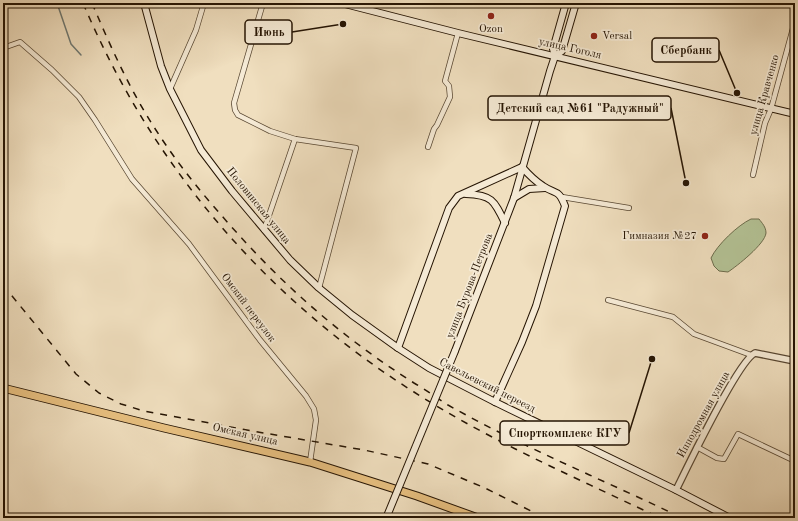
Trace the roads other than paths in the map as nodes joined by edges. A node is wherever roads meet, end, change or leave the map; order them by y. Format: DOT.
graph roads {
  1 [pos="144,3"];
  2 [pos="204,3"];
  3 [pos="264,3"];
  4 [pos="341,3"];
  5 [pos="566,3"];
  6 [pos="576,3"];
  7 [pos="795,21"];
  8 [pos="458,33"];
  9 [pos="3,48"];
  10 [pos="555,56"];
  11 [pos="170,89"];
  12 [pos="771,108"];
  13 [pos="795,114"];
  14 [pos="295,139"];
  15 [pos="428,147"];
  16 [pos="522,168"];
  17 [pos="753,175"];
  18 [pos="545,188"];
  19 [pos="464,194"];
  20 [pos="562,197"];
  21 [pos="514,198"];
  22 [pos="629,208"];
  23 [pos="505,223"];
  24 [pos="264,230"];
  25 [pos="318,288"];
  26 [pos="608,300"];
  27 [pos="398,348"];
  28 [pos="753,354"];
  29 [pos="795,362"];
  30 [pos="429,368"];
  31 [pos="3,388"];
  32 [pos="494,402"];
  33 [pos="697,447"];
  34 [pos="795,461"];
  35 [pos="310,462"];
  36 [pos="676,490"];
  37 [pos="387,517"];
  38 [pos="478,518"];
  39 [pos="730,518"];
  1 -- 11 [label="main road, Половинская улица"];
  2 -- 11 [label="street"];
  3 -- 14 [label="street"];
  4 -- 8 [label="main road, улица Гоголя"];
  5 -- 10 [label="main road, улица Бурова-Петрова"];
  6 -- 10 [label="main road, улица Бурова-Петрова"];
  7 -- 12 [label="street, улица Кравченко"];
  8 -- 10 [label="main road, улица Гоголя"];
  8 -- 15 [label="street"];
  9 -- 35 [label="street, Омский переулок"];
  10 -- 12 [label="main road, улица Гоголя"];
  10 -- 16 [label="main road, улица Бурова-Петрова"];
  11 -- 24 [label="main road, Половинская улица"];
  12 -- 13 [label="main road, улица Гоголя"];
  12 -- 17 [label="street, улица Кравченко"];
  14 -- 24 [label="street"];
  14 -- 25 [label="street"];
  16 -- 18 [label="main road"];
  16 -- 19 [label="main road"];
  16 -- 21 [label="main road, улица Бурова-Петрова"];
  18 -- 20 [label="main road"];
  18 -- 21 [label="main road"];
  19 -- 23 [label="main road"];
  19 -- 27 [label="main road"];
  20 -- 22 [label="street"];
  20 -- 32 [label="main road"];
  21 -- 23 [label="main road, улица Бурова-Петрова"];
  23 -- 37 [label="main road, улица Бурова-Петрова, bridge"];
  24 -- 25 [label="main road, Половинская улица"];
  25 -- 27 [label="main road, Половинская улица"];
  26 -- 28 [label="street"];
  27 -- 30 [label="main road, Половинская улица"];
  28 -- 29 [label="street"];
  28 -- 33 [label="street, Ипподромная улица"];
  30 -- 32 [label="main road, Савельевский переезд"];
  31 -- 35 [label="main road, Омская улица"];
  32 -- 36 [label="main road, Савельевский переезд"];
  33 -- 34 [label="street"];
  33 -- 36 [label="street, Ипподромная улица"];
  35 -- 38 [label="main road, Омская улица"];
  36 -- 39 [label="main road, Савельевский переезд"];
}
